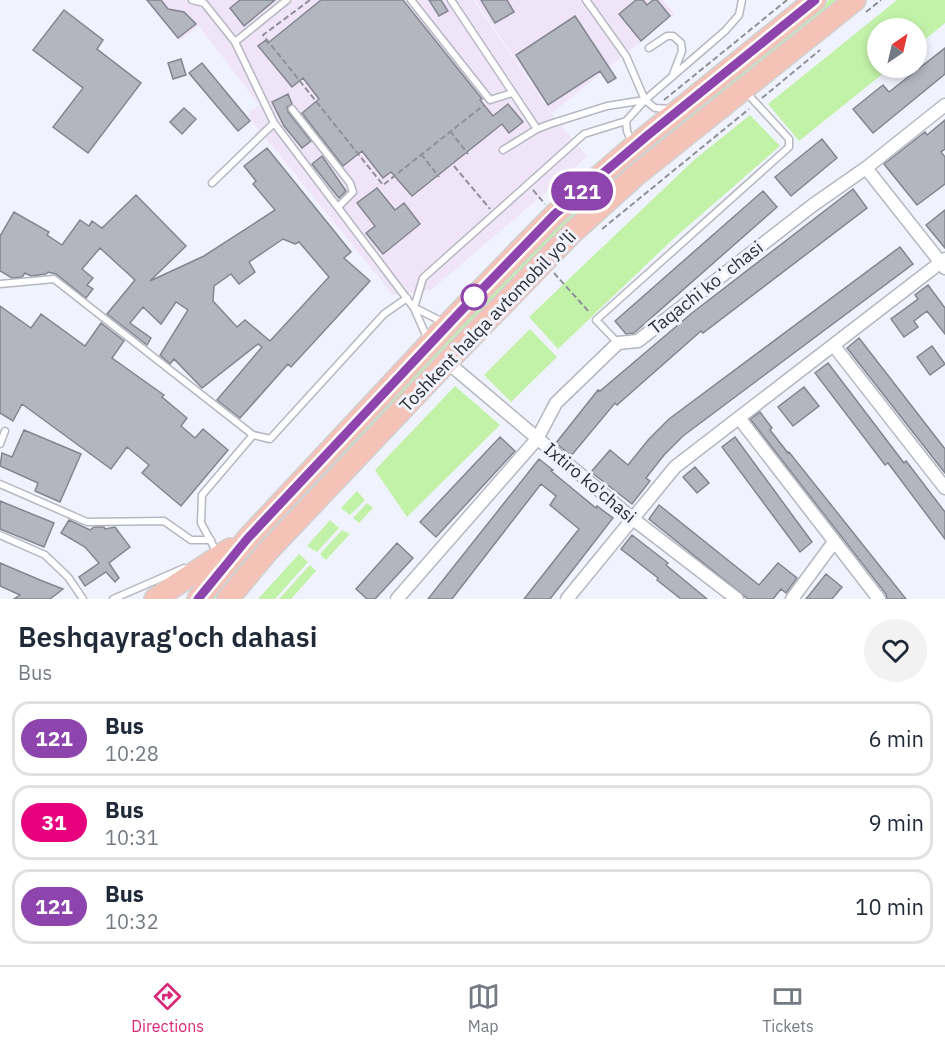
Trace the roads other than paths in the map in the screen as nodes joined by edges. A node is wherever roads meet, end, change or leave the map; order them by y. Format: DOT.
graph roads {
  1 [pos="192,0"];
  2 [pos="287,0"];
  3 [pos="411,0"];
  4 [pos="452,0"];
  5 [pos="586,0"];
  6 [pos="742,0"];
  7 [pos="815,0"];
  8 [pos="206,1"];
  9 [pos="859,7"];
  10 [pos="236,42"];
  11 [pos="649,48"];
  12 [pos="672,77"];
  13 [pos="512,93"];
  14 [pos="749,96"];
  15 [pos="645,100"];
  16 [pos="945,105"];
  17 [pos="292,109"];
  18 [pos="677,110"];
  19 [pos="626,122"];
  20 [pos="274,123"];
  21 [pos="537,129"];
  22 [pos="633,147"];
  23 [pos="503,150"];
  24 [pos="866,168"];
  25 [pos="212,183"];
  26 [pos="338,207"];
  27 [pos="944,264"];
  28 [pos="0,284"];
  29 [pos="407,298"];
  30 [pos="414,308"];
  31 [pos="448,324"];
  32 [pos="618,343"];
  33 [pos="430,344"];
  34 [pos="834,346"];
  35 [pos="447,362"];
  36 [pos="739,418"];
  37 [pos="5,431"];
  38 [pos="253,435"];
  39 [pos="537,439"];
  40 [pos="0,444"];
  41 [pos="0,484"];
  42 [pos="945,488"];
  43 [pos="633,519"];
  44 [pos="0,535"];
  45 [pos="248,538"];
  46 [pos="834,542"];
  47 [pos="214,549"];
  48 [pos="267,552"];
  49 [pos="192,564"];
  50 [pos="83,599"];
  51 [pos="113,599"];
  52 [pos="154,599"];
  53 [pos="198,599"];
  54 [pos="228,599"];
  55 [pos="238,599"];
  56 [pos="397,599"];
  57 [pos="567,599"];
  58 [pos="737,599"];
  59 [pos="792,599"];
  60 [pos="879,599"];
  1 -- 8 [label="lane"];
  2 -- 10 [label="lane"];
  3 -- 13 [label="lane"];
  4 -- 13 [label="lane"];
  5 -- 15 [label="lane"];
  6 -- 12 [label="lane"];
  7 -- 18 [label="highway, Toshkent halqa avtomobil yo'li"];
  8 -- 10 [label="lane"];
  9 -- 14 [label="highway, Toshkent halqa avtomobil yo'li"];
  10 -- 20 [label="lane"];
  11 -- 12 [label="lane"];
  12 -- 15 [label="lane"];
  13 -- 21 [label="lane"];
  14 -- 32 [label="lane"];
  14 -- 35 [label="highway, Toshkent halqa avtomobil yo'li"];
  15 -- 18 [label="lane"];
  15 -- 19 [label="lane"];
  15 -- 21 [label="lane"];
  16 -- 24 [label="street, Taqachi koʻchasi"];
  17 -- 26 [label="lane"];
  18 -- 22 [label="highway, Toshkent halqa avtomobil yo'li"];
  19 -- 22 [label="lane"];
  19 -- 30 [label="lane"];
  20 -- 25 [label="lane"];
  20 -- 26 [label="lane"];
  21 -- 23 [label="lane"];
  22 -- 31 [label="highway, Toshkent halqa avtomobil yo'li"];
  24 -- 27 [label="street"];
  24 -- 32 [label="street, Taqachi koʻchasi"];
  26 -- 29 [label="lane"];
  27 -- 34 [label="street"];
  28 -- 38 [label="lane"];
  29 -- 30 [label="lane"];
  29 -- 38 [label="lane"];
  30 -- 31 [label="lane"];
  30 -- 33 [label="lane"];
  31 -- 33 [label="highway, Toshkent halqa avtomobil yo'li"];
  32 -- 39 [label="street, Taqachi koʻchasi"];
  33 -- 45 [label="highway, Toshkent halqa avtomobil yo'li"];
  34 -- 36 [label="street"];
  34 -- 42 [label="street"];
  35 -- 39 [label="street, Ixtiro ko'chasi"];
  35 -- 48 [label="highway, Toshkent halqa avtomobil yo'li"];
  36 -- 43 [label="street"];
  36 -- 46 [label="street"];
  37 -- 40 [label="lane"];
  38 -- 47 [label="lane"];
  39 -- 43 [label="street, Ixtiro ko'chasi"];
  39 -- 56 [label="street, Taqachi koʻchasi"];
  41 -- 47 [label="lane"];
  43 -- 57 [label="street"];
  43 -- 58 [label="street, Ixtiro ko'chasi"];
  44 -- 50 [label="lane"];
  45 -- 47 [label="highway"];
  45 -- 53 [label="highway, Toshkent halqa avtomobil yo'li"];
  46 -- 59 [label="street"];
  46 -- 60 [label="street"];
  47 -- 52 [label="highway"];
  48 -- 54 [label="highway, Toshkent halqa avtomobil yo'li"];
  48 -- 55 [label="highway"];
  49 -- 51 [label="lane"];
}
